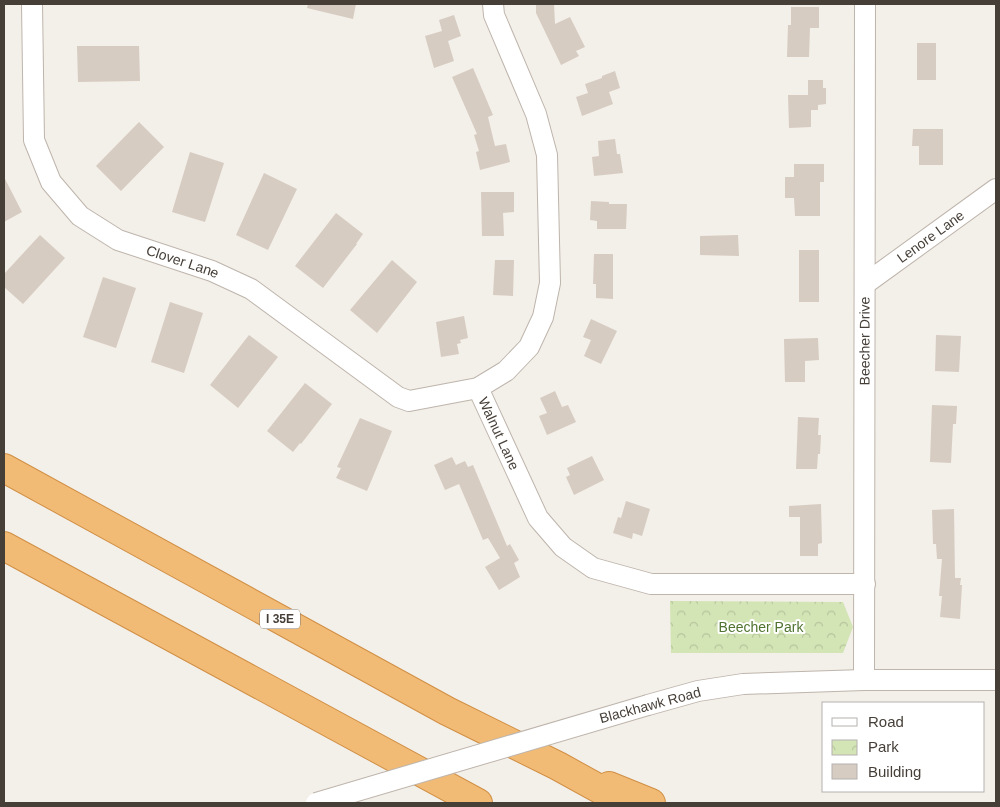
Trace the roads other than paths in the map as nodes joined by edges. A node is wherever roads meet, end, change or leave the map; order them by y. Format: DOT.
graph roads {
  1 [pos="32,4"];
  2 [pos="494,4"];
  3 [pos="865,4"];
  4 [pos="996,189"];
  5 [pos="865,284"];
  6 [pos="478,388"];
  7 [pos="4,468"];
  8 [pos="4,546"];
  9 [pos="865,584"];
  10 [pos="864,680"];
  11 [pos="996,680"];
  12 [pos="558,766"];
  13 [pos="316,803"];
  14 [pos="478,803"];
  15 [pos="625,803"];
  16 [pos="651,803"];
  1 -- 6 [label="street, Clover Lane"];
  2 -- 6 [label="street, Walnut Lane"];
  3 -- 5 [label="street, Beecher Drive"];
  4 -- 5 [label="street, Lenore Lane"];
  5 -- 9 [label="street, Beecher Drive"];
  6 -- 9 [label="street, Walnut Lane"];
  7 -- 12 [label="highway, I 35E"];
  8 -- 14 [label="highway"];
  9 -- 10 [label="street, Beecher Drive"];
  10 -- 11 [label="street, Blackhawk Road"];
  10 -- 13 [label="street, Blackhawk Road, bridge"];
  12 -- 15 [label="highway, I 35E"];
  12 -- 16 [label="highway"];
}
